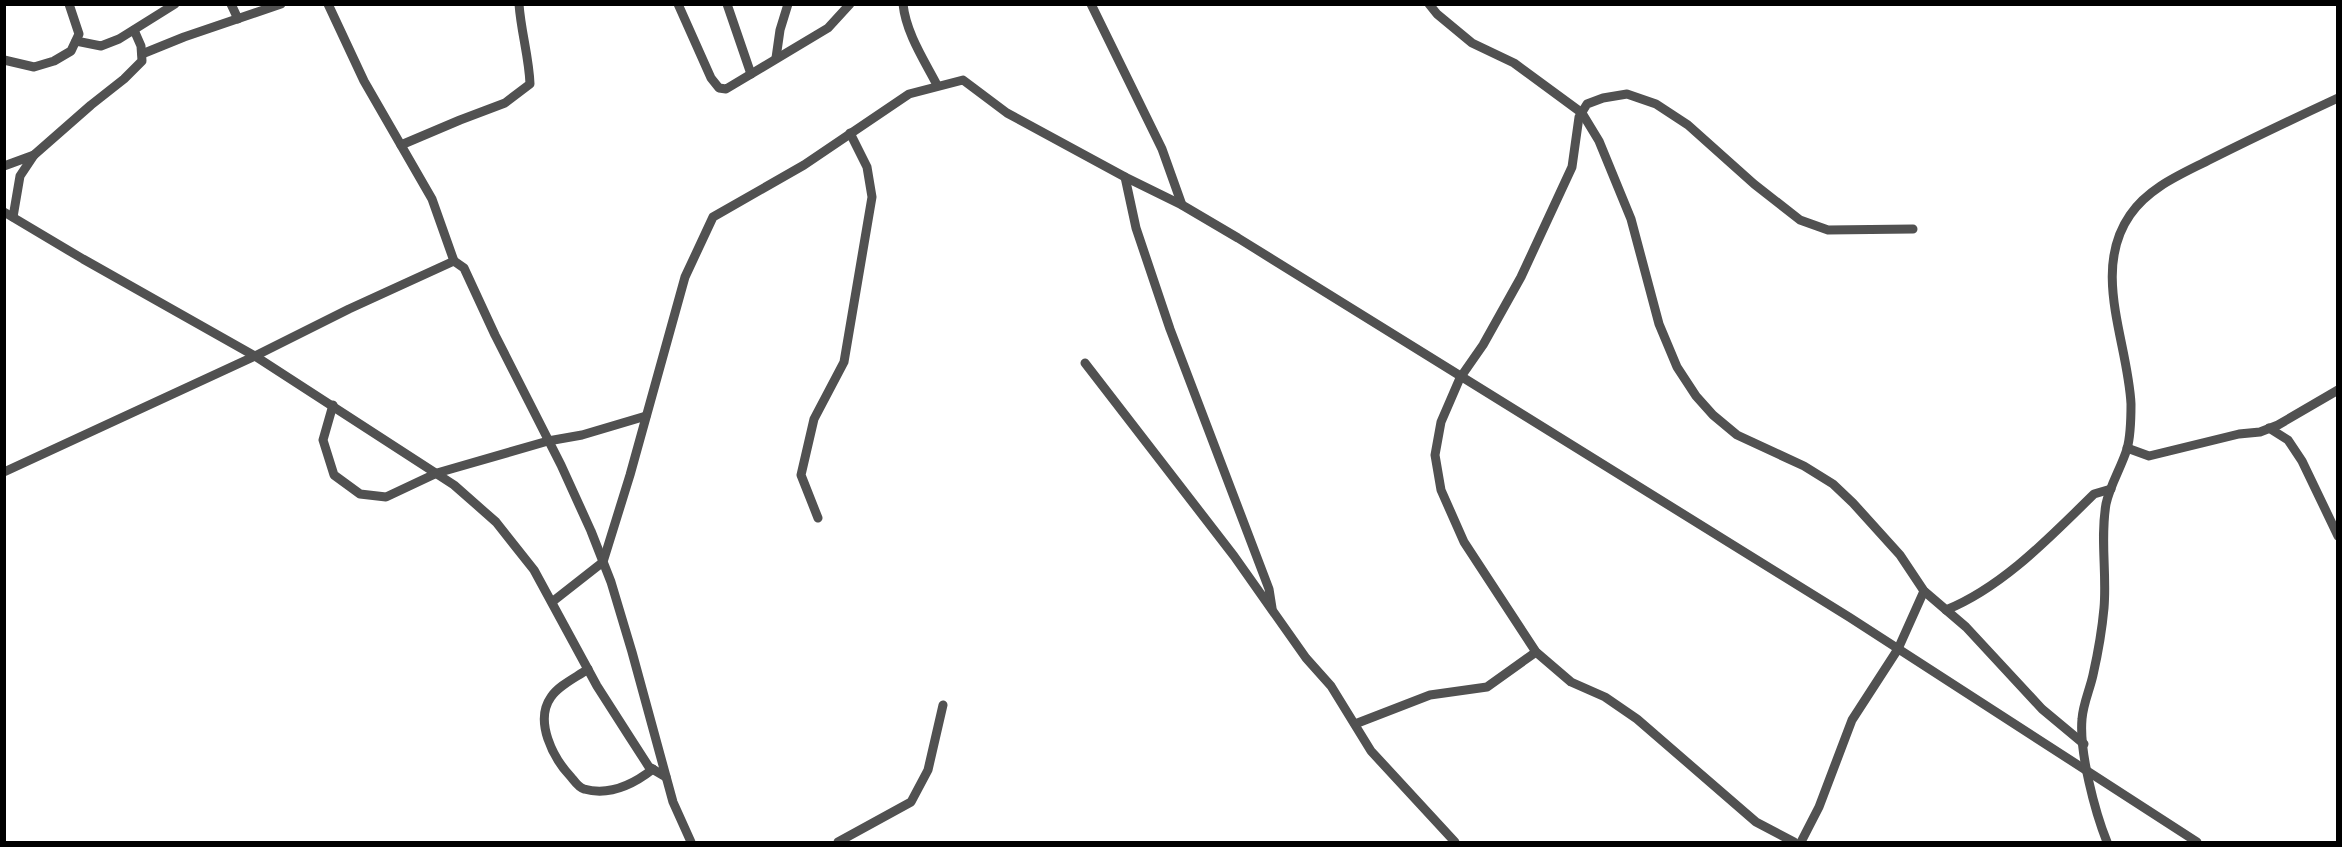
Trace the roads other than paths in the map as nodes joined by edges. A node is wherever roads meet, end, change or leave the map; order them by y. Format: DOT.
graph roads {
  1 [pos="69,4"];
  2 [pos="175,4"];
  3 [pos="231,4"];
  4 [pos="280,4"];
  5 [pos="328,4"];
  6 [pos="519,4"];
  7 [pos="678,4"];
  8 [pos="727,4"];
  9 [pos="788,4"];
  10 [pos="850,4"];
  11 [pos="903,4"];
  12 [pos="1091,4"];
  13 [pos="1429,4"];
  14 [pos="160,9"];
  15 [pos="238,19"];
  16 [pos="134,30"];
  17 [pos="76,41"];
  18 [pos="142,54"];
  19 [pos="776,58"];
  20 [pos="4,60"];
  21 [pos="751,74"];
  22 [pos="937,85"];
  23 [pos="2337,98"];
  24 [pos="1582,113"];
  25 [pos="850,133"];
  26 [pos="401,145"];
  27 [pos="34,155"];
  28 [pos="4,166"];
  29 [pos="1125,177"];
  30 [pos="1182,205"];
  31 [pos="9,214"];
  32 [pos="1913,229"];
  33 [pos="454,261"];
  34 [pos="255,356"];
  35 [pos="1085,363"];
  36 [pos="1460,378"];
  37 [pos="2337,390"];
  38 [pos="333,405"];
  39 [pos="646,416"];
  40 [pos="2269,428"];
  41 [pos="548,441"];
  42 [pos="2127,448"];
  43 [pos="4,472"];
  44 [pos="437,473"];
  45 [pos="2111,489"];
  46 [pos="818,518"];
  47 [pos="2337,536"];
  48 [pos="603,562"];
  49 [pos="1924,591"];
  50 [pos="552,602"];
  51 [pos="1946,610"];
  52 [pos="1273,611"];
  53 [pos="1898,649"];
  54 [pos="1536,652"];
  55 [pos="588,669"];
  56 [pos="943,705"];
  57 [pos="1355,724"];
  58 [pos="2084,744"];
  59 [pos="653,769"];
  60 [pos="2087,771"];
  61 [pos="666,777"];
  62 [pos="691,843"];
  63 [pos="838,843"];
  64 [pos="1455,843"];
  65 [pos="1794,843"];
  66 [pos="1801,843"];
  67 [pos="2107,843"];
  68 [pos="2197,843"];
  1 -- 17 [label="lane"];
  2 -- 14 [label="lane"];
  3 -- 15 [label="lane"];
  4 -- 15 [label="lane"];
  5 -- 26 [label="lane"];
  6 -- 26 [label="lane"];
  7 -- 21 [label="lane"];
  8 -- 21 [label="lane"];
  9 -- 19 [label="lane"];
  10 -- 19 [label="lane"];
  11 -- 22 [label="lane"];
  12 -- 30 [label="lane"];
  13 -- 24 [label="lane"];
  14 -- 16 [label="lane"];
  15 -- 18 [label="lane"];
  16 -- 17 [label="lane"];
  16 -- 18 [label="lane"];
  17 -- 20 [label="lane"];
  18 -- 27 [label="lane"];
  19 -- 21 [label="lane"];
  22 -- 25 [label="lane"];
  22 -- 29 [label="lane"];
  23 -- 42 [label="lane"];
  24 -- 32 [label="lane"];
  24 -- 36 [label="lane"];
  24 -- 49 [label="lane"];
  25 -- 39 [label="lane"];
  25 -- 46 [label="lane"];
  26 -- 33 [label="lane"];
  27 -- 28 [label="lane"];
  27 -- 31 [label="lane"];
  29 -- 30 [label="lane"];
  29 -- 52 [label="lane"];
  30 -- 36 [label="lane"];
  31 -- 34 [label="lane"];
  33 -- 34 [label="lane"];
  33 -- 41 [label="lane"];
  34 -- 38 [label="lane"];
  34 -- 43 [label="lane"];
  35 -- 52 [label="lane"];
  36 -- 53 [label="lane"];
  36 -- 54 [label="lane"];
  37 -- 40 [label="lane"];
  38 -- 44 [label="lane"];
  38 -- 44 [label="lane"];
  39 -- 41 [label="lane"];
  39 -- 48 [label="lane"];
  40 -- 42 [label="lane"];
  40 -- 47 [label="lane"];
  41 -- 44 [label="lane"];
  41 -- 48 [label="lane"];
  42 -- 45 [label="lane"];
  44 -- 50 [label="lane"];
  45 -- 51 [label="lane"];
  45 -- 58 [label="lane"];
  48 -- 50 [label="lane"];
  48 -- 61 [label="lane"];
  49 -- 51 [label="lane"];
  49 -- 53 [label="lane"];
  50 -- 55 [label="lane"];
  51 -- 58 [label="lane"];
  52 -- 57 [label="lane"];
  53 -- 60 [label="lane"];
  53 -- 66 [label="lane"];
  54 -- 57 [label="lane"];
  54 -- 65 [label="lane"];
  55 -- 59 [label="lane"];
  55 -- 59 [label="lane"];
  56 -- 63 [label="lane"];
  57 -- 64 [label="lane"];
  58 -- 60 [label="lane"];
  59 -- 61 [label="lane"];
  60 -- 67 [label="lane"];
  60 -- 68 [label="lane"];
  61 -- 62 [label="lane"];
}
